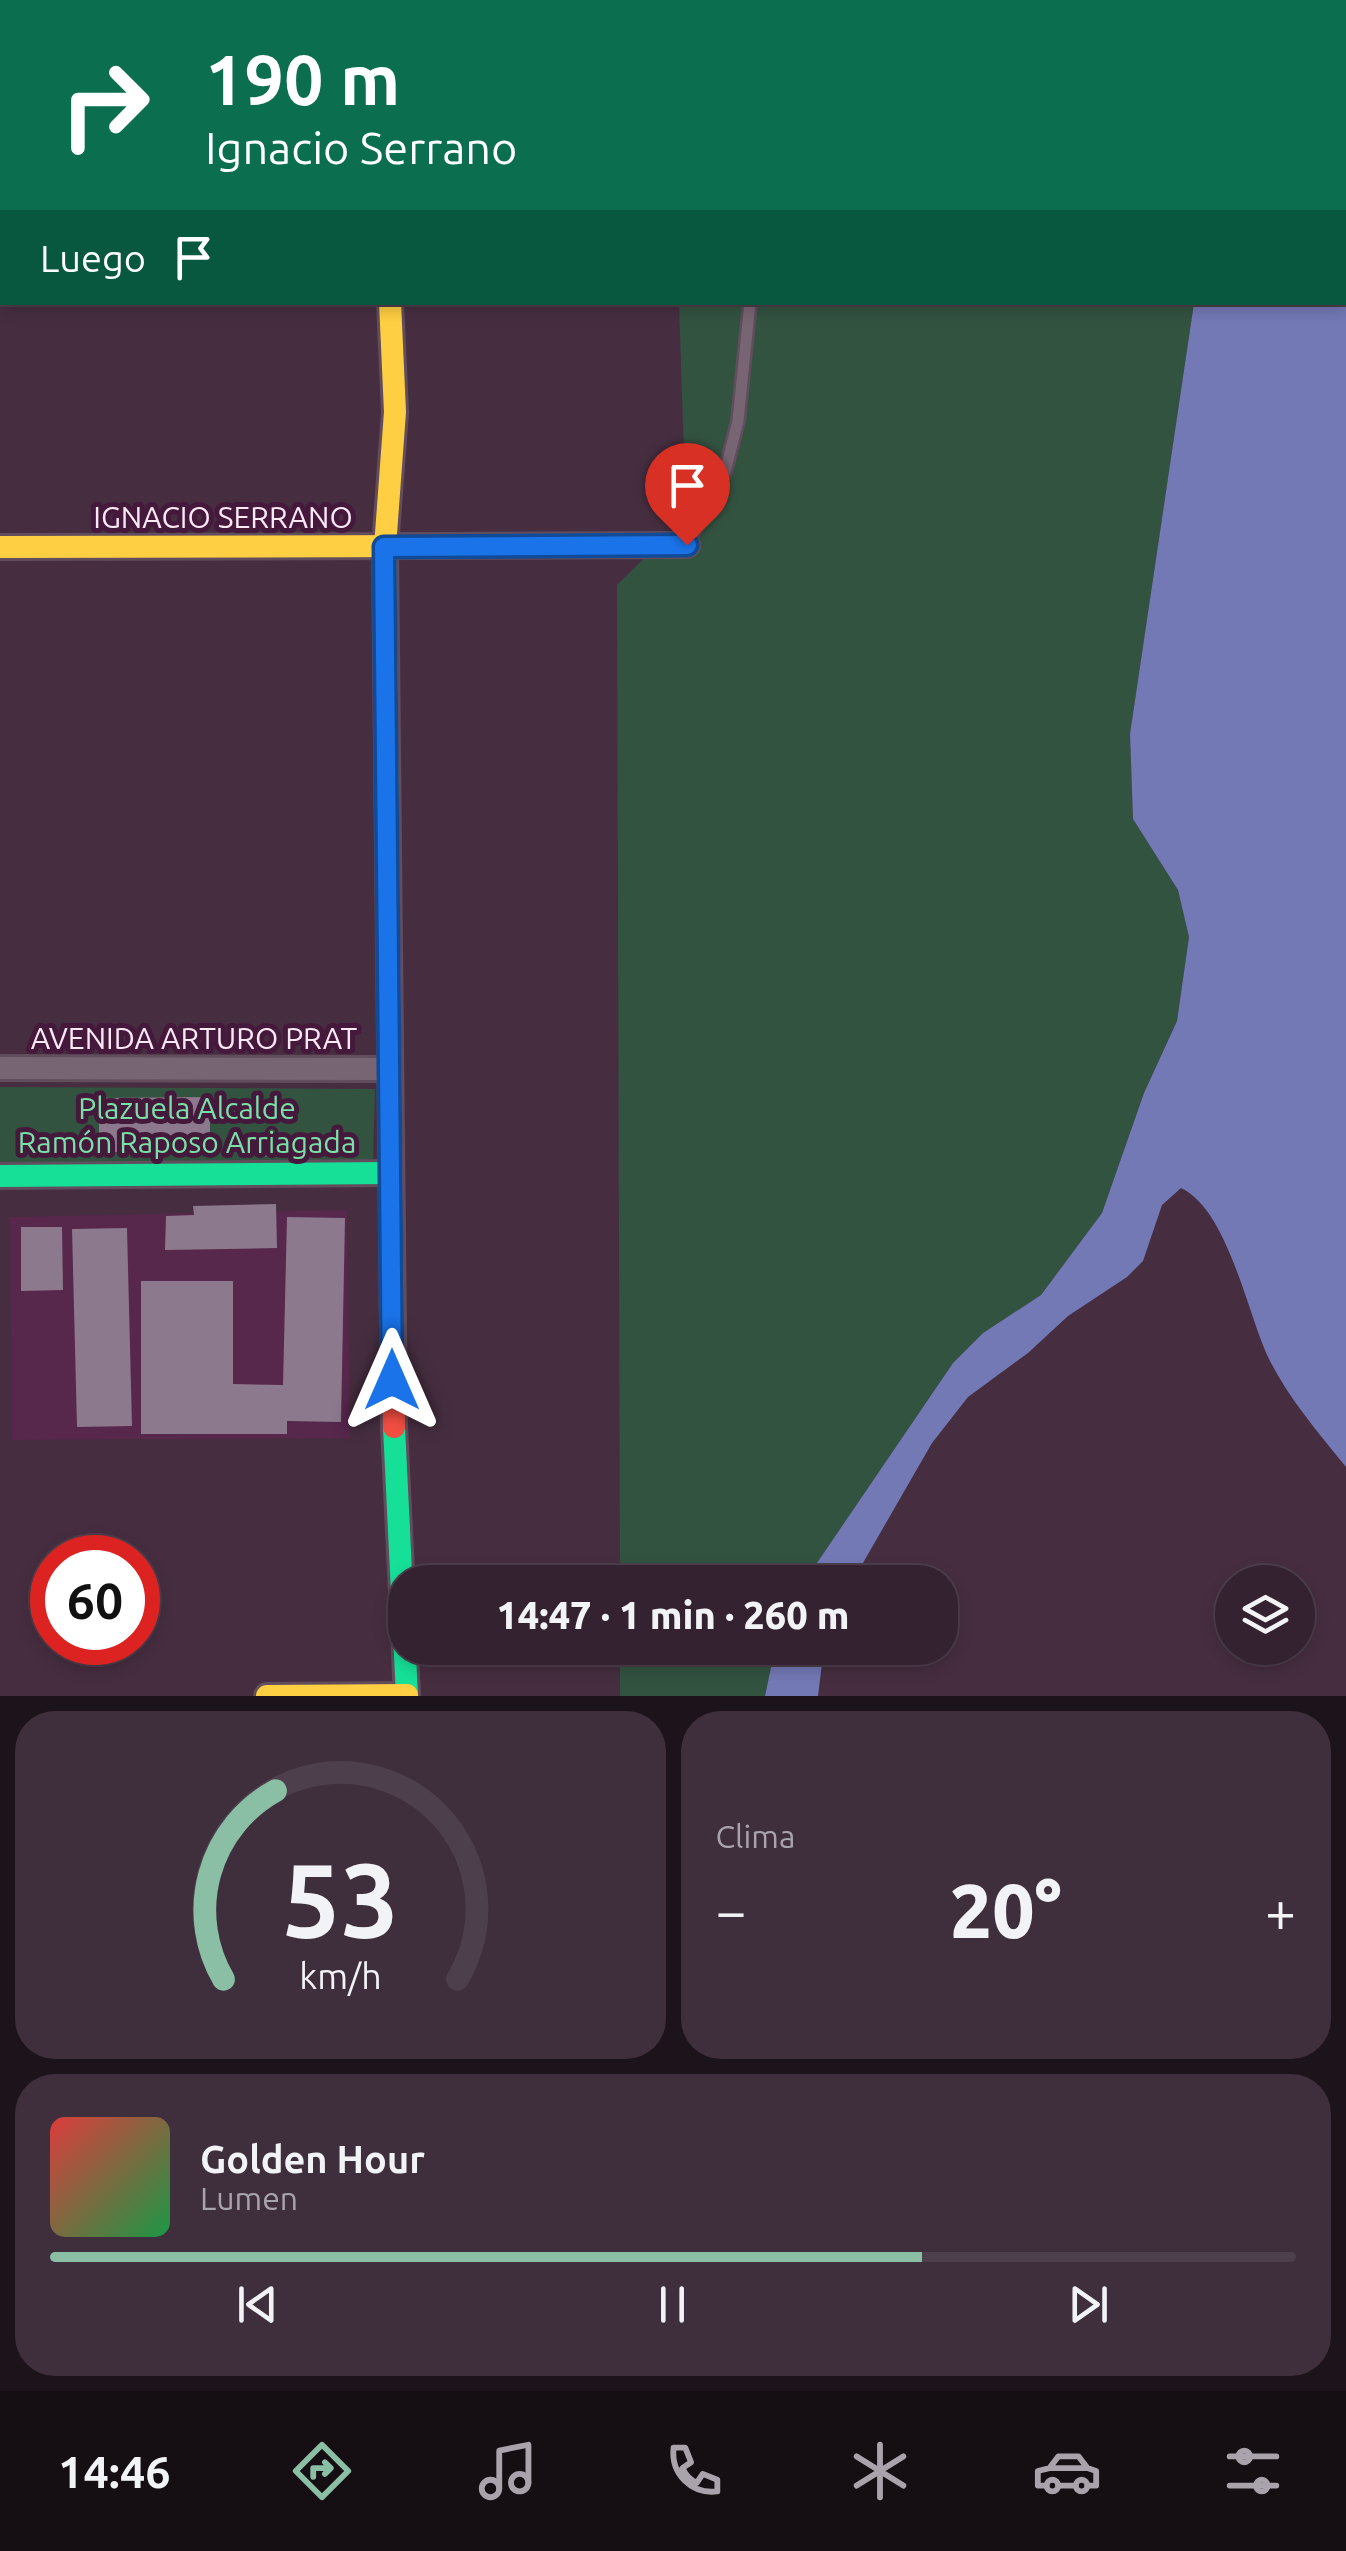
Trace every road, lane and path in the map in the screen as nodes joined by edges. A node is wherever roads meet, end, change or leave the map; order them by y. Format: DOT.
graph roads {
  1 [pos="390,305"];
  2 [pos="750,305"];
  3 [pos="687,545"];
  4 [pos="0,546"];
  5 [pos="384,547"];
  6 [pos="0,1068"];
  7 [pos="388,1069"];
  8 [pos="392,1173"];
  9 [pos="0,1176"];
  10 [pos="267,1696"];
  11 [pos="407,1696"];
  1 -- 5 [label="main road"];
  2 -- 3 [label="lane"];
  3 -- 5 [label="main road, IGNACIO SERRANO"];
  4 -- 5 [label="main road, IGNACIO SERRANO"];
  5 -- 7 [label="main road"];
  6 -- 7 [label="street, AVENIDA ARTURO PRAT"];
  7 -- 8 [label="main road"];
  8 -- 9 [label="main road"];
  8 -- 11 [label="main road"];
  10 -- 11 [label="main road"];
}
